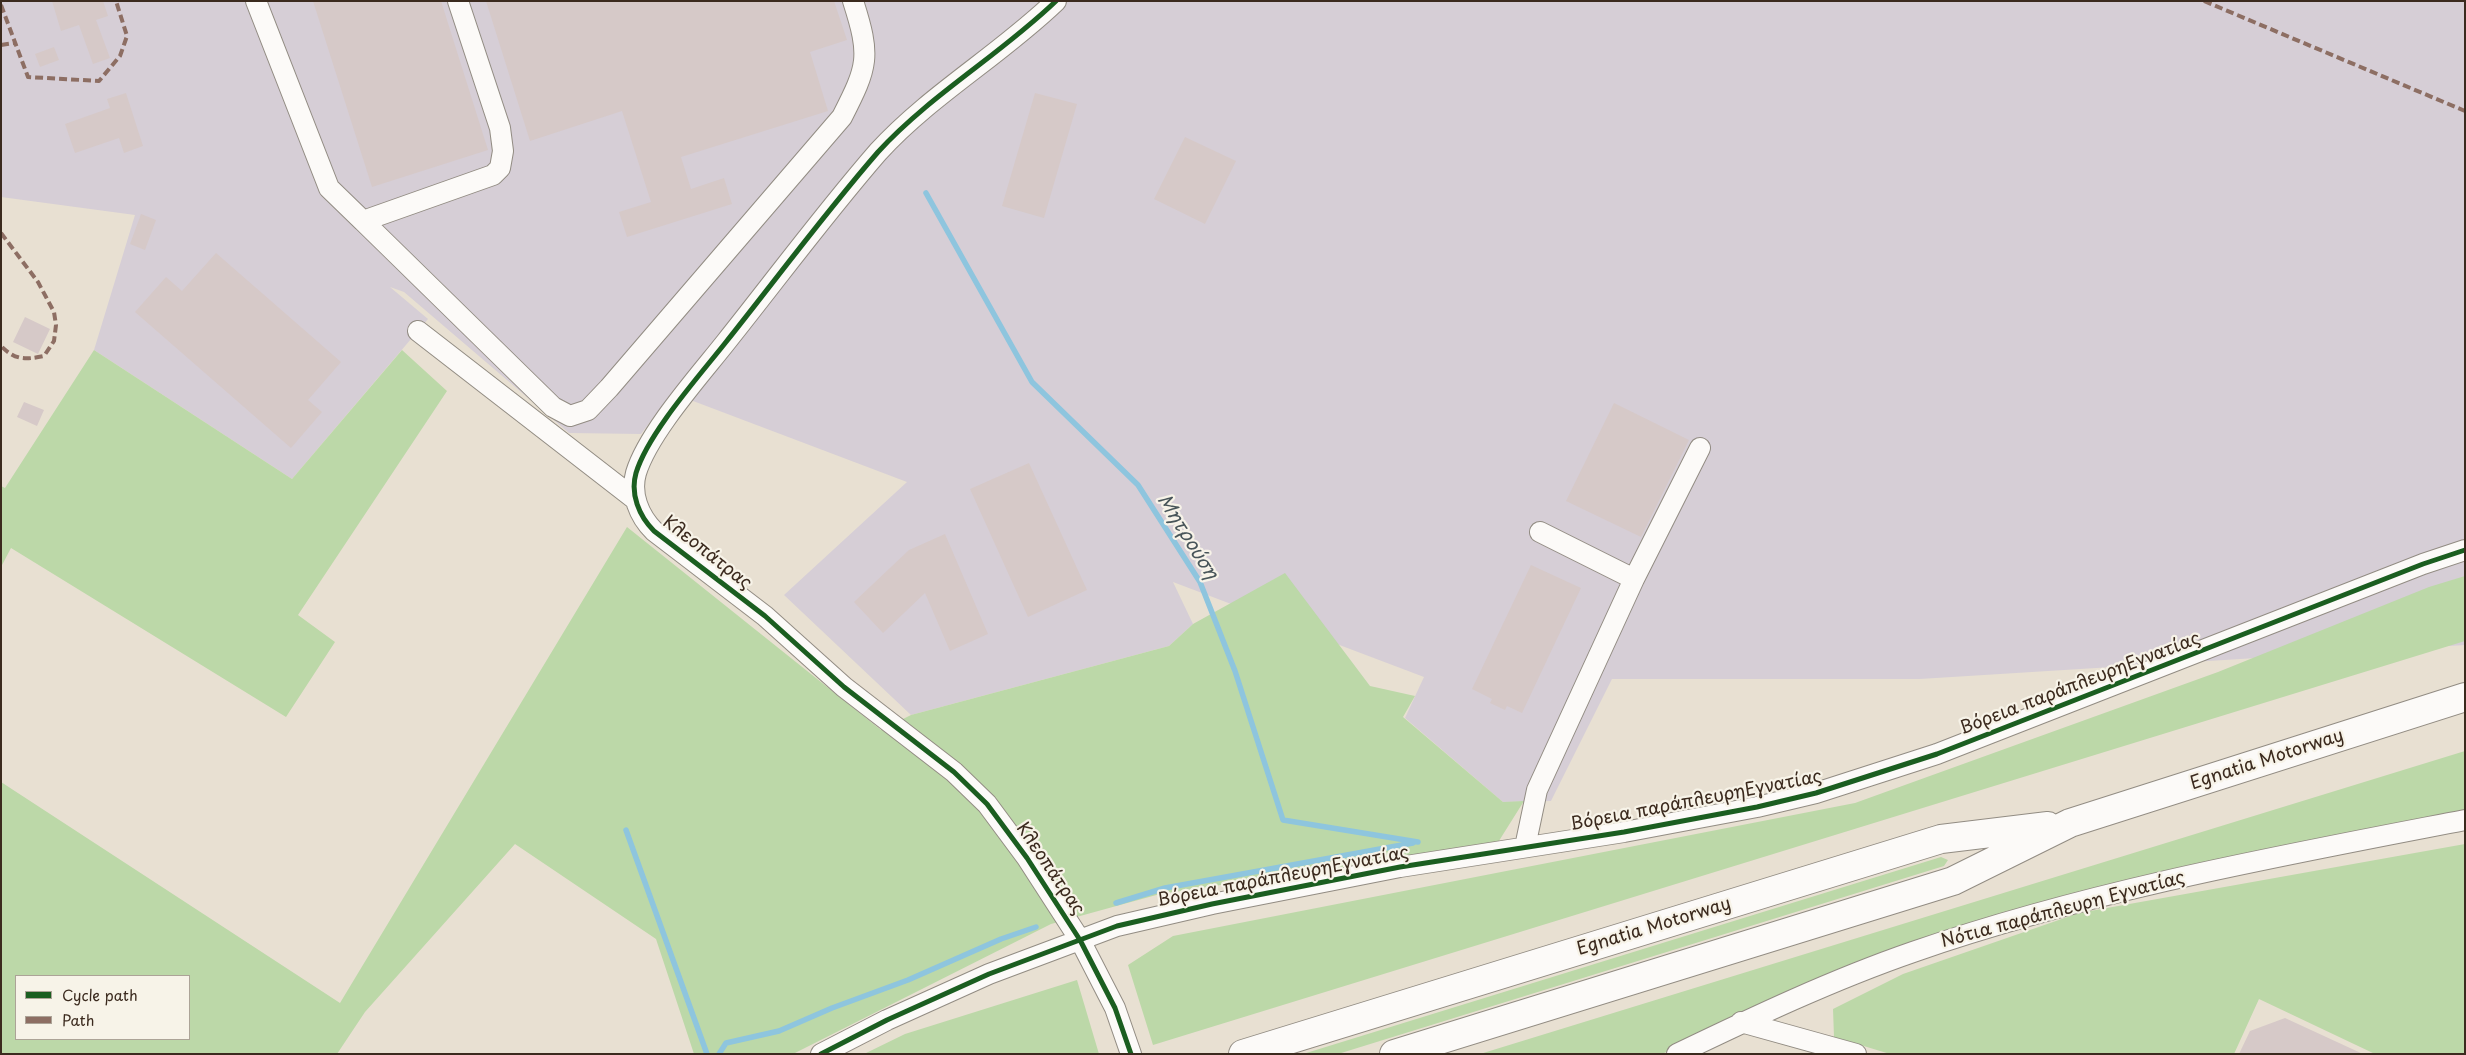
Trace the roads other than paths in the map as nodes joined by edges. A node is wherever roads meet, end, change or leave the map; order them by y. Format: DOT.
graph roads {
  1 [pos="256,1"];
  2 [pos="458,1"];
  3 [pos="853,1"];
  4 [pos="1056,1"];
  5 [pos="363,220"];
  6 [pos="418,331"];
  7 [pos="1700,448"];
  8 [pos="636,500"];
  9 [pos="1540,532"];
  10 [pos="2465,550"];
  11 [pos="1634,579"];
  12 [pos="2465,698"];
  13 [pos="2465,820"];
  14 [pos="2070,823"];
  15 [pos="1525,847"];
  16 [pos="1080,940"];
  17 [pos="1741,1022"];
  18 [pos="1129,1048"];
  19 [pos="821,1054"];
  20 [pos="1243,1054"];
  21 [pos="1394,1054"];
  22 [pos="1677,1054"];
  23 [pos="1856,1054"];
  1 -- 5 [label="street"];
  2 -- 5 [label="street"];
  3 -- 5 [label="street"];
  4 -- 8 [label="street, Κλεοπάτρας"];
  6 -- 8 [label="street"];
  7 -- 11 [label="street"];
  8 -- 16 [label="street, Κλεοπάτρας"];
  9 -- 11 [label="street"];
  10 -- 15 [label="street, Βόρεια παράπλευρηΕγνατίας"];
  11 -- 15 [label="street"];
  12 -- 14 [label="highway, Egnatia Motorway"];
  13 -- 17 [label="street, Νότια παράπλευρη Εγνατίας"];
  14 -- 20 [label="highway, Egnatia Motorway"];
  14 -- 21 [label="highway, Egnatia Motorway"];
  15 -- 16 [label="street, Βόρεια παράπλευρηΕγνατίας"];
  16 -- 18 [label="street, Κλεοπάτρας"];
  16 -- 19 [label="street, Βόρεια παράπλευρηΕγνατίας"];
  17 -- 22 [label="street, Νότια παράπλευρη Εγνατίας"];
  17 -- 23 [label="street"];
}
